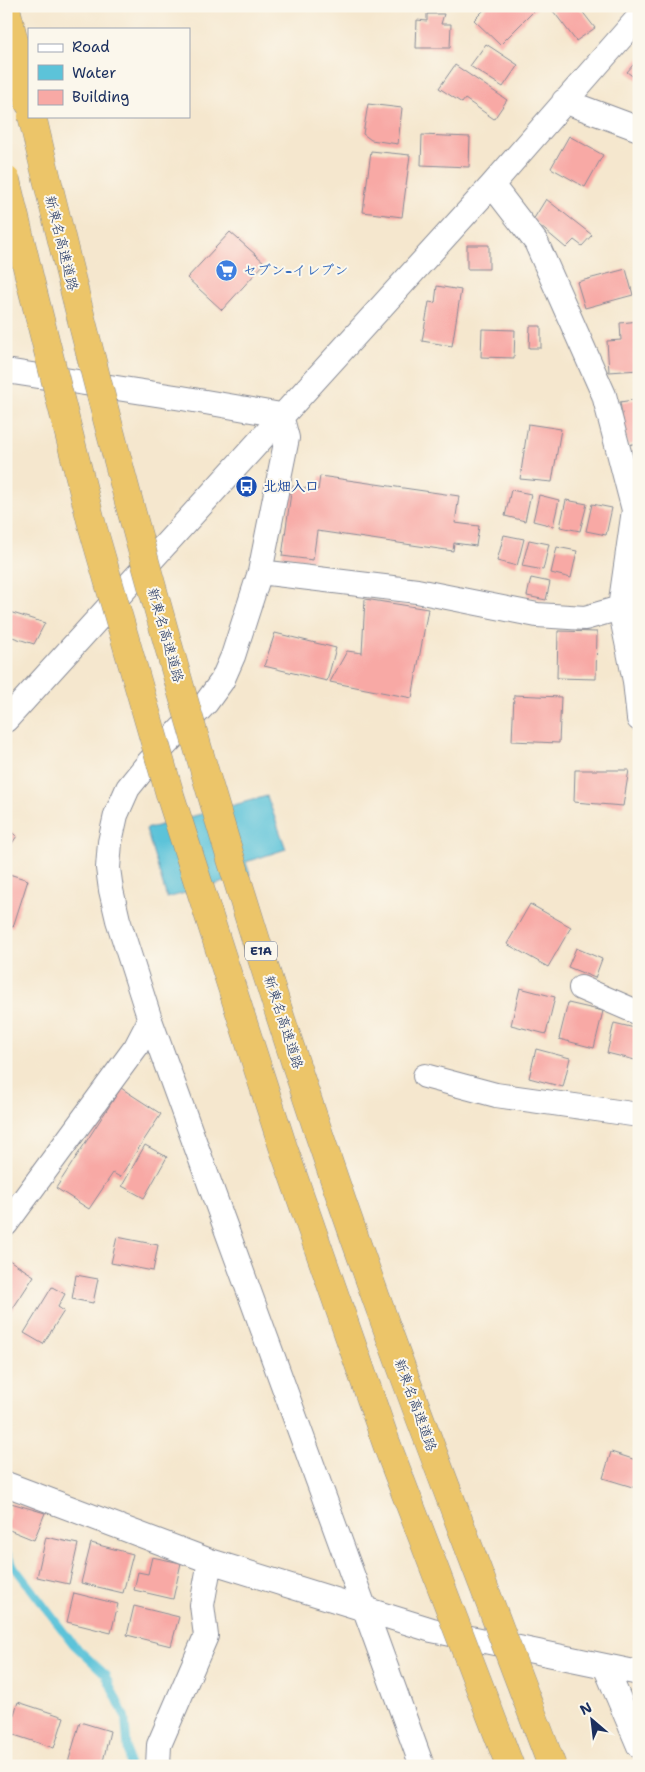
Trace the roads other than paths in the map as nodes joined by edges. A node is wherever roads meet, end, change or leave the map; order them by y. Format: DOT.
graph roads {
  1 [pos="6,8"];
  2 [pos="639,17"];
  3 [pos="28,100"];
  4 [pos="564,100"];
  5 [pos="32,118"];
  6 [pos="639,130"];
  7 [pos="6,180"];
  8 [pos="492,184"];
  9 [pos="6,371"];
  10 [pos="281,415"];
  11 [pos="636,510"];
  12 [pos="260,572"];
  13 [pos="620,608"];
  14 [pos="639,719"];
  15 [pos="6,720"];
  16 [pos="581,988"];
  17 [pos="639,1013"];
  18 [pos="150,1020"];
  19 [pos="425,1076"];
  20 [pos="639,1115"];
  21 [pos="6,1224"];
  22 [pos="6,1484"];
  23 [pos="210,1560"];
  24 [pos="365,1609"];
  25 [pos="606,1666"];
  26 [pos="639,1673"];
  27 [pos="639,1746"];
  28 [pos="158,1766"];
  29 [pos="422,1766"];
  30 [pos="510,1766"];
  31 [pos="552,1766"];
  1 -- 3 [label="highway"];
  2 -- 4 [label="street"];
  4 -- 6 [label="street"];
  4 -- 8 [label="street"];
  5 -- 31 [label="highway, 新東名高速道路 / E1A, bridge"];
  7 -- 30 [label="highway, E1A, bridge"];
  8 -- 10 [label="street"];
  8 -- 11 [label="street"];
  9 -- 10 [label="street"];
  10 -- 12 [label="street"];
  10 -- 15 [label="street"];
  11 -- 13 [label="street"];
  12 -- 13 [label="street"];
  12 -- 18 [label="street"];
  13 -- 14 [label="street"];
  16 -- 17 [label="street"];
  18 -- 21 [label="street"];
  18 -- 24 [label="street"];
  19 -- 20 [label="street"];
  22 -- 23 [label="street"];
  23 -- 24 [label="street"];
  23 -- 28 [label="street"];
  24 -- 25 [label="street"];
  24 -- 29 [label="street"];
  25 -- 26 [label="street"];
  25 -- 27 [label="street"];
}
